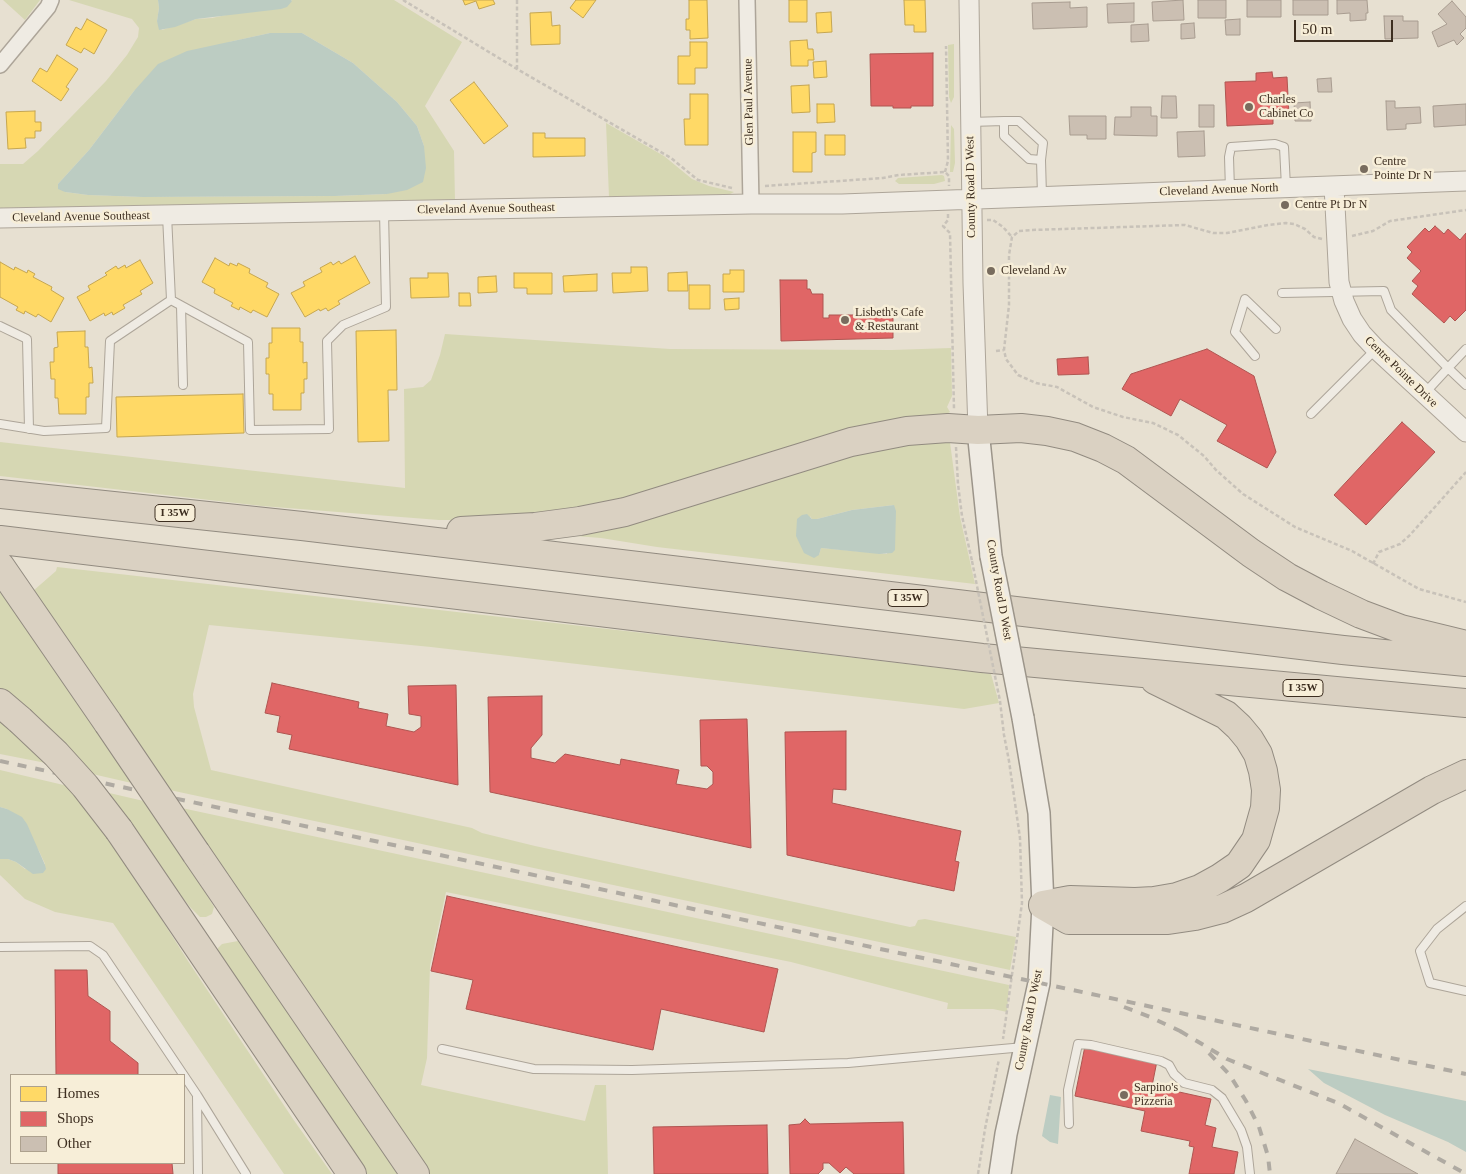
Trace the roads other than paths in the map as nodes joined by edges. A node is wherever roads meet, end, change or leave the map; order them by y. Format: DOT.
graph roads {
  1 [pos="51,0"];
  2 [pos="747,0"];
  3 [pos="969,0"];
  4 [pos="0,65"];
  5 [pos="1004,121"];
  6 [pos="970,122"];
  7 [pos="1041,160"];
  8 [pos="1466,181"];
  9 [pos="1334,186"];
  10 [pos="1286,188"];
  11 [pos="1230,190"];
  12 [pos="751,195"];
  13 [pos="1042,196"];
  14 [pos="971,199"];
  15 [pos="384,211"];
  16 [pos="168,215"];
  17 [pos="0,218"];
  18 [pos="1282,292"];
  19 [pos="1341,293"];
  20 [pos="171,300"];
  21 [pos="181,306"];
  22 [pos="0,326"];
  23 [pos="1276,329"];
  24 [pos="1466,348"];
  25 [pos="1376,349"];
  26 [pos="1255,356"];
  27 [pos="1448,368"];
  28 [pos="184,385"];
  29 [pos="1466,385"];
  30 [pos="1424,394"];
  31 [pos="1311,414"];
  32 [pos="0,424"];
  33 [pos="29,429"];
  34 [pos="966,429"];
  35 [pos="1466,432"];
  36 [pos="0,494"];
  37 [pos="302,526"];
  38 [pos="0,540"];
  39 [pos="0,566"];
  40 [pos="1466,645"];
  41 [pos="1012,660"];
  42 [pos="1466,662"];
  43 [pos="1140,672"];
  44 [pos="1466,703"];
  45 [pos="10,712"];
  46 [pos="1466,774"];
  47 [pos="1043,905"];
  48 [pos="1466,906"];
  49 [pos="0,947"];
  50 [pos="1466,991"];
  51 [pos="1026,1047"];
  52 [pos="442,1049"];
  53 [pos="183,1074"];
  54 [pos="185,1077"];
  55 [pos="197,1095"];
  56 [pos="1069,1124"];
  57 [pos="198,1174"];
  58 [pos="246,1174"];
  59 [pos="352,1174"];
  60 [pos="415,1174"];
  61 [pos="1000,1174"];
  62 [pos="1250,1174"];
  1 -- 4 [label="street"];
  2 -- 12 [label="street, Glen Paul Avenue"];
  3 -- 6 [label="street, County Road D West"];
  5 -- 6 [label="lane"];
  5 -- 7 [label="lane"];
  5 -- 7 [label="lane"];
  6 -- 14 [label="street, County Road D West"];
  7 -- 13 [label="lane"];
  8 -- 9 [label="street, Cleveland Avenue North"];
  9 -- 10 [label="street, Cleveland Avenue North"];
  9 -- 19 [label="street, Centre Pointe Drive"];
  10 -- 11 [label="street, Cleveland Avenue North"];
  10 -- 11 [label="lane"];
  11 -- 13 [label="street, Cleveland Avenue North"];
  12 -- 14 [label="street, Cleveland Avenue Southeast"];
  12 -- 15 [label="street, Cleveland Avenue Southeast"];
  13 -- 14 [label="street, Cleveland Avenue North"];
  14 -- 34 [label="street, County Road D West"];
  15 -- 16 [label="street, Cleveland Avenue Southeast"];
  15 -- 21 [label="lane"];
  16 -- 17 [label="street, Cleveland Avenue Southeast"];
  16 -- 20 [label="lane"];
  18 -- 19 [label="lane"];
  19 -- 25 [label="street, Centre Pointe Drive"];
  19 -- 27 [label="lane"];
  20 -- 21 [label="lane"];
  20 -- 33 [label="lane"];
  21 -- 28 [label="lane"];
  22 -- 33 [label="lane"];
  23 -- 26 [label="lane"];
  24 -- 27 [label="lane"];
  25 -- 30 [label="street, Centre Pointe Drive"];
  25 -- 31 [label="lane"];
  27 -- 29 [label="lane"];
  27 -- 30 [label="lane"];
  30 -- 35 [label="street, Centre Pointe Drive"];
  32 -- 33 [label="lane"];
  34 -- 37 [label="highway"];
  34 -- 40 [label="highway"];
  34 -- 41 [label="main road, County Road D West, bridge"];
  36 -- 37 [label="highway, I 35W"];
  37 -- 42 [label="highway, I 35W"];
  38 -- 41 [label="highway, I 35W"];
  39 -- 60 [label="highway, bridge"];
  41 -- 43 [label="highway, I 35W"];
  41 -- 47 [label="main road, County Road D West, bridge"];
  43 -- 44 [label="highway, I 35W"];
  43 -- 47 [label="highway"];
  45 -- 59 [label="highway, bridge"];
  46 -- 47 [label="highway"];
  47 -- 51 [label="main road, County Road D West"];
  48 -- 50 [label="lane"];
  49 -- 53 [label="lane"];
  51 -- 52 [label="lane"];
  51 -- 61 [label="main road, County Road D West"];
  54 -- 55 [label="lane"];
  55 -- 57 [label="lane"];
  55 -- 58 [label="lane"];
  56 -- 62 [label="lane"];
}
